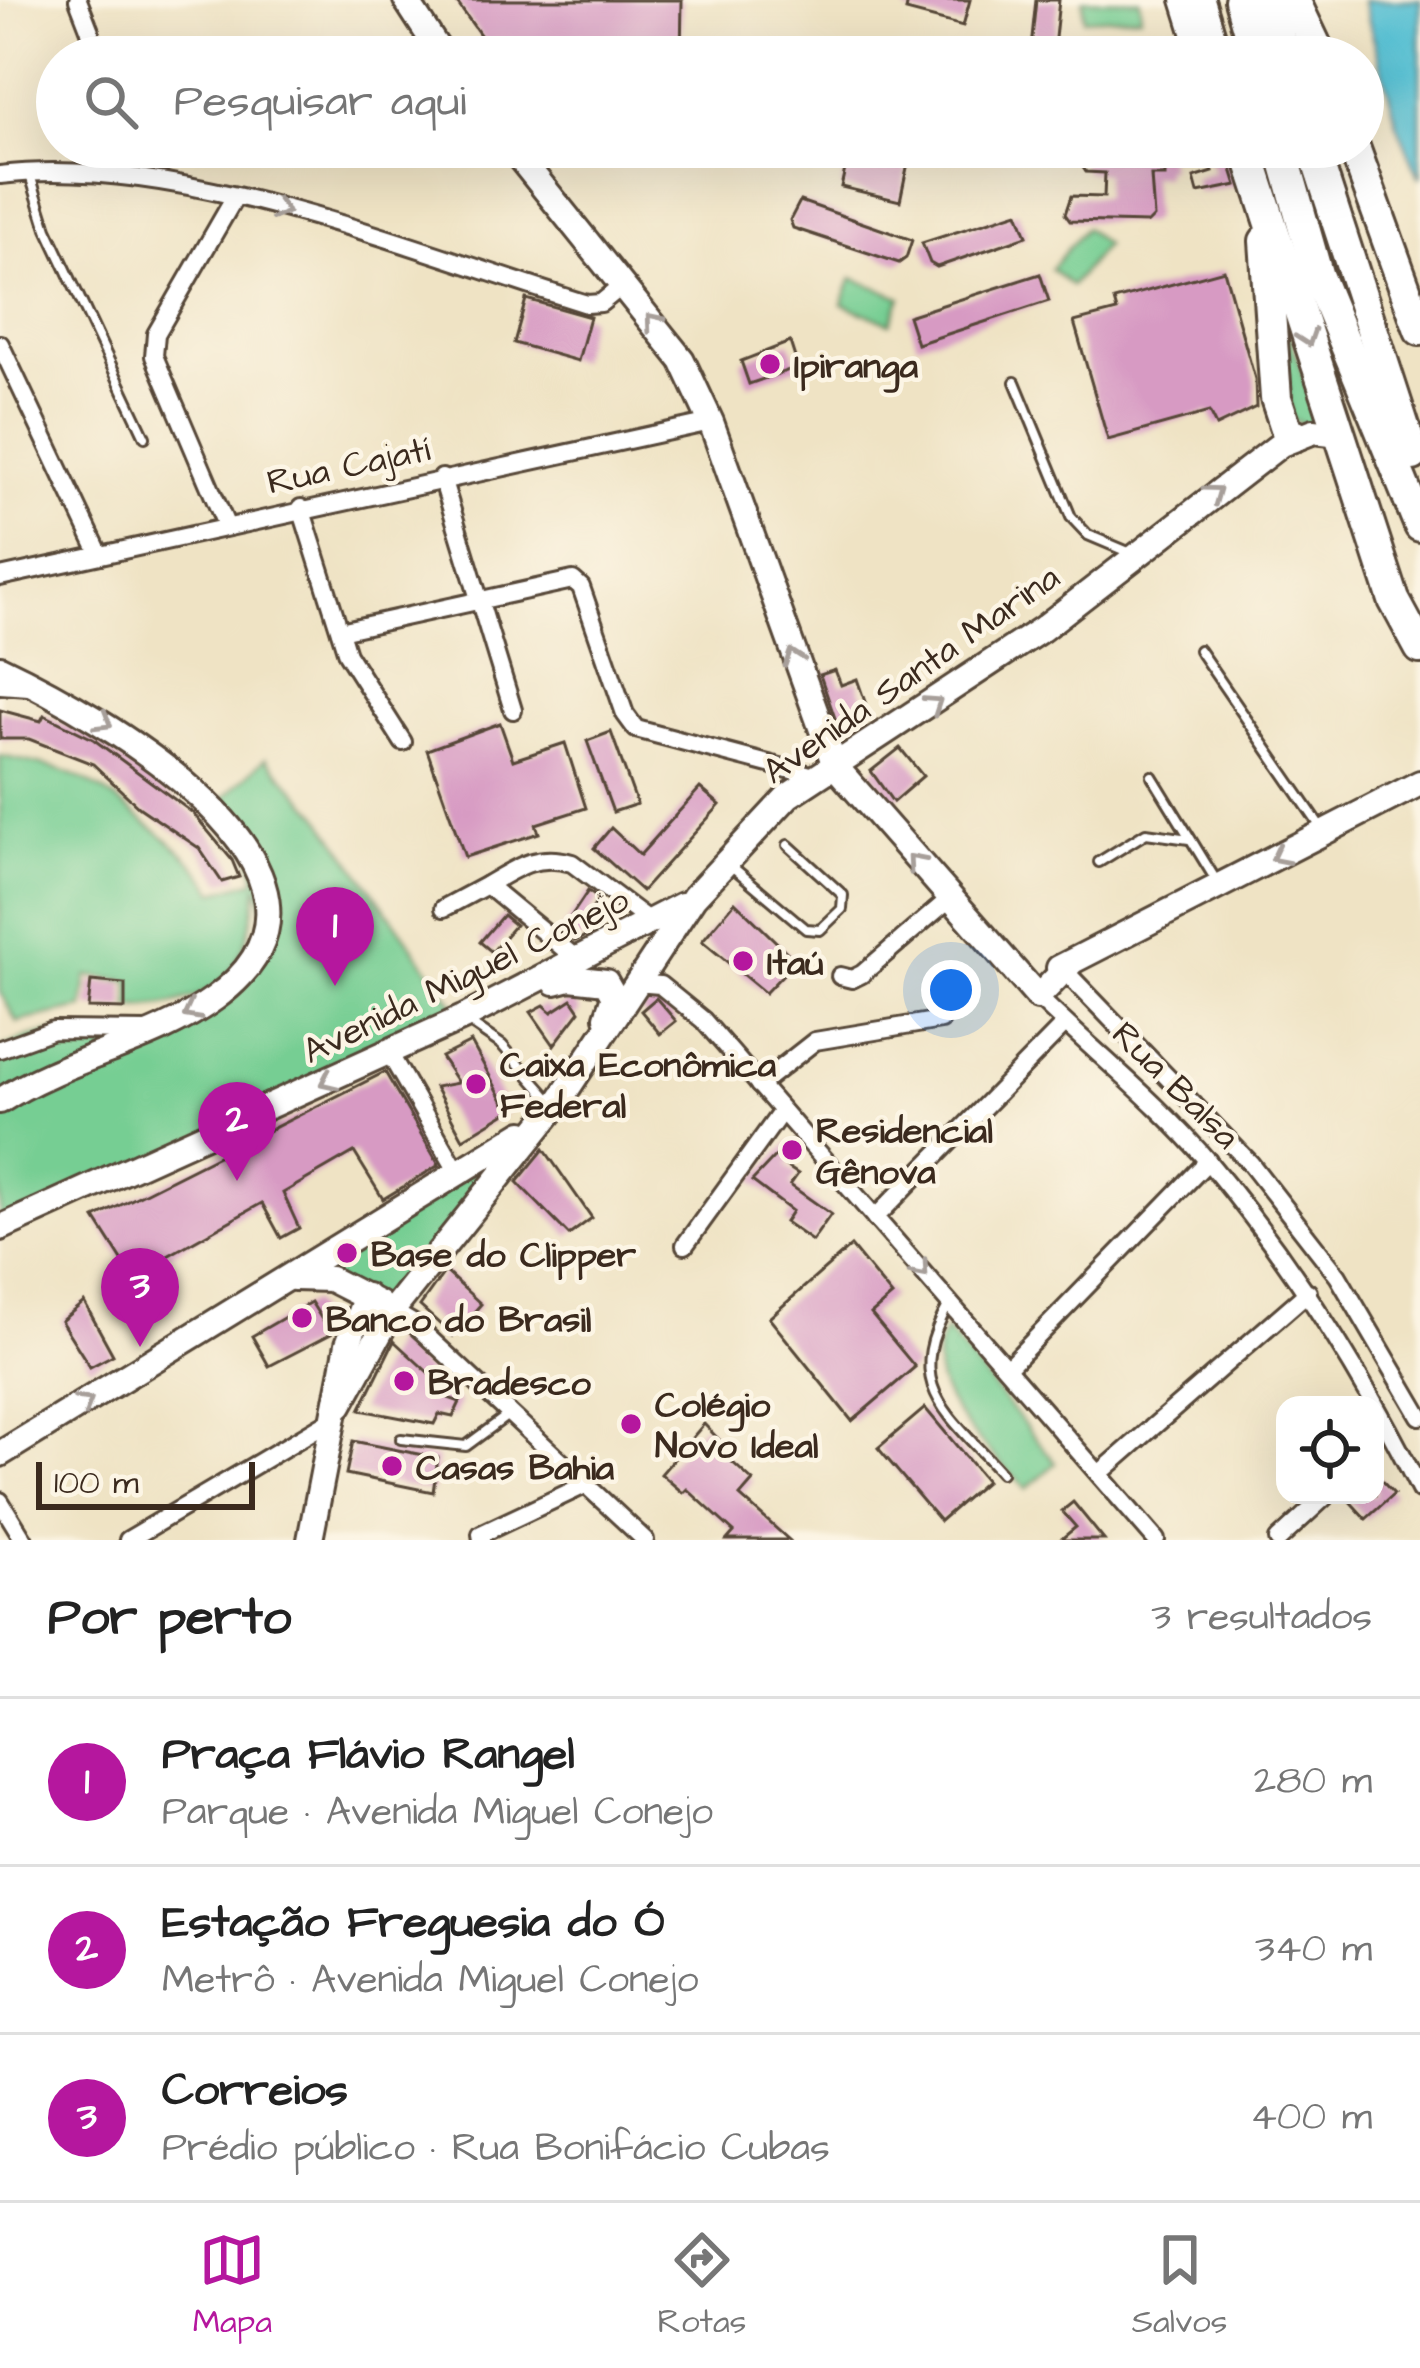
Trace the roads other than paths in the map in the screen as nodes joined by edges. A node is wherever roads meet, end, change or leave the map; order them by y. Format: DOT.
graph roads {
  1 [pos="78,0"];
  2 [pos="406,0"];
  3 [pos="1180,0"];
  4 [pos="1199,0"];
  5 [pos="1240,0"];
  6 [pos="1268,0"];
  7 [pos="1294,0"];
  8 [pos="1307,0"];
  9 [pos="90,31"];
  10 [pos="1190,32"];
  11 [pos="429,36"];
  12 [pos="1210,36"];
  13 [pos="1250,36"];
  14 [pos="1279,36"];
  15 [pos="1311,36"];
  16 [pos="1316,36"];
  17 [pos="528,168"];
  18 [pos="1252,168"];
  19 [pos="1287,168"];
  20 [pos="1320,168"];
  21 [pos="1362,168"];
  22 [pos="29,171"];
  23 [pos="0,175"];
  24 [pos="235,197"];
  25 [pos="1264,211"];
  26 [pos="1318,277"];
  27 [pos="622,285"];
  28 [pos="1420,330"];
  29 [pos="0,344"];
  30 [pos="1016,382"];
  31 [pos="711,422"];
  32 [pos="1340,434"];
  33 [pos="1297,435"];
  34 [pos="145,437"];
  35 [pos="1420,476"];
  36 [pos="442,478"];
  37 [pos="301,508"];
  38 [pos="226,525"];
  39 [pos="1420,526"];
  40 [pos="1134,554"];
  41 [pos="100,555"];
  42 [pos="0,577"];
  43 [pos="479,600"];
  44 [pos="340,632"];
  45 [pos="1419,645"];
  46 [pos="1199,650"];
  47 [pos="0,668"];
  48 [pos="0,685"];
  49 [pos="42,688"];
  50 [pos="513,710"];
  51 [pos="403,742"];
  52 [pos="826,772"];
  53 [pos="1152,776"];
  54 [pos="1419,785"];
  55 [pos="1324,832"];
  56 [pos="1191,839"];
  57 [pos="788,845"];
  58 [pos="1100,862"];
  59 [pos="728,863"];
  60 [pos="488,885"];
  61 [pos="1220,886"];
  62 [pos="694,897"];
  63 [pos="948,900"];
  64 [pos="444,908"];
  65 [pos="653,924"];
  66 [pos="579,961"];
  67 [pos="1067,967"];
  68 [pos="840,976"];
  69 [pos="539,981"];
  70 [pos="636,983"];
  71 [pos="1030,988"];
  72 [pos="464,1018"];
  73 [pos="941,1020"];
  74 [pos="1065,1024"];
  75 [pos="150,1031"];
  76 [pos="604,1036"];
  77 [pos="0,1049"];
  78 [pos="388,1051"];
  79 [pos="758,1085"];
  80 [pos="0,1101"];
  81 [pos="553,1110"];
  82 [pos="782,1111"];
  83 [pos="1208,1161"];
  84 [pos="460,1176"];
  85 [pos="875,1218"];
  86 [pos="0,1228"];
  87 [pos="685,1245"];
  88 [pos="293,1278"];
  89 [pos="1308,1292"];
  90 [pos="366,1296"];
  91 [pos="949,1303"];
  92 [pos="392,1311"];
  93 [pos="1008,1367"];
  94 [pos="338,1411"];
  95 [pos="510,1413"];
  96 [pos="1420,1416"];
  97 [pos="1392,1434"];
  98 [pos="401,1439"];
  99 [pos="1384,1442"];
  100 [pos="0,1454"];
  101 [pos="1001,1473"];
  102 [pos="1100,1473"];
  103 [pos="586,1484"];
  104 [pos="1420,1490"];
  105 [pos="0,1502"];
  106 [pos="1317,1504"];
  107 [pos="24,1540"];
  108 [pos="128,1540"];
  109 [pos="310,1540"];
  110 [pos="482,1540"];
  111 [pos="645,1540"];
  112 [pos="1156,1540"];
  113 [pos="1279,1540"];
  1 -- 9 [label="street"];
  2 -- 11 [label="main road"];
  3 -- 10 [label="street"];
  4 -- 12 [label="highway"];
  5 -- 13 [label="highway"];
  6 -- 14 [label="highway"];
  7 -- 15 [label="highway"];
  8 -- 16 [label="highway"];
  17 -- 27 [label="main road"];
  18 -- 25 [label="highway"];
  19 -- 26 [label="highway"];
  20 -- 35 [label="highway"];
  21 -- 28 [label="highway"];
  22 -- 23 [label="street"];
  22 -- 24 [label="street"];
  22 -- 34 [label="lane"];
  24 -- 27 [label="street, one-way"];
  24 -- 38 [label="street"];
  25 -- 32 [label="highway, one-way"];
  25 -- 33 [label="highway"];
  26 -- 39 [label="highway"];
  26 -- 45 [label="highway"];
  31 -- 27 [label="main road, one-way"];
  29 -- 41 [label="street"];
  30 -- 40 [label="lane"];
  31 -- 36 [label="street, Rua Cajatí"];
  52 -- 31 [label="main road, one-way"];
  32 -- 33 [label="main road"];
  32 -- 45 [label="highway"];
  40 -- 33 [label="main road, Avenida Santa Marina, one-way"];
  36 -- 37 [label="street, Rua Cajatí"];
  36 -- 43 [label="street"];
  37 -- 38 [label="street, Rua Cajatí"];
  37 -- 44 [label="street"];
  38 -- 41 [label="street, Rua Cajatí"];
  52 -- 40 [label="main road, Avenida Santa Marina, one-way"];
  41 -- 42 [label="street, Rua Cajatí"];
  43 -- 44 [label="street"];
  43 -- 50 [label="street"];
  43 -- 52 [label="street"];
  44 -- 51 [label="street"];
  46 -- 55 [label="lane"];
  47 -- 49 [label="main road"];
  48 -- 49 [label="street"];
  49 -- 75 [label="main road, one-way"];
  52 -- 59 [label="main road, Avenida Santa Marina"];
  63 -- 52 [label="main road, Rua Balsa, one-way"];
  53 -- 56 [label="lane"];
  54 -- 55 [label="main road"];
  55 -- 61 [label="main road, one-way"];
  56 -- 58 [label="lane"];
  56 -- 61 [label="lane"];
  57 -- 59 [label="lane"];
  59 -- 62 [label="main road, Avenida Santa Marina"];
  60 -- 64 [label="street"];
  60 -- 65 [label="street"];
  60 -- 66 [label="street"];
  61 -- 67 [label="main road"];
  62 -- 65 [label="main road, Avenida Miguel Conejo"];
  62 -- 70 [label="main road, Avenida Santa Marina"];
  63 -- 68 [label="street"];
  63 -- 71 [label="main road, Rua Balsa"];
  65 -- 66 [label="main road, Avenida Miguel Conejo"];
  66 -- 69 [label="main road, Avenida Miguel Conejo"];
  67 -- 71 [label="main road"];
  67 -- 96 [label="street, Rua Balsa"];
  69 -- 72 [label="main road, Avenida Miguel Conejo"];
  69 -- 76 [label="main road"];
  70 -- 76 [label="main road, Avenida Santa Marina"];
  70 -- 79 [label="street"];
  71 -- 74 [label="street, Rua Balsa"];
  72 -- 78 [label="main road, Avenida Miguel Conejo"];
  72 -- 81 [label="lane"];
  73 -- 79 [label="street"];
  74 -- 83 [label="street, Rua Balsa"];
  74 -- 85 [label="street"];
  75 -- 77 [label="street"];
  75 -- 80 [label="main road"];
  76 -- 81 [label="main road, Avenida Santa Marina"];
  78 -- 84 [label="street"];
  78 -- 86 [label="main road, Avenida Miguel Conejo, one-way"];
  79 -- 82 [label="street"];
  81 -- 84 [label="main road"];
  81 -- 92 [label="main road, Avenida Santa Marina"];
  82 -- 85 [label="street"];
  82 -- 87 [label="street"];
  83 -- 89 [label="street, Rua Balsa"];
  83 -- 93 [label="street"];
  84 -- 88 [label="main road"];
  85 -- 91 [label="street, one-way"];
  88 -- 90 [label="main road"];
  100 -- 88 [label="main road, one-way"];
  89 -- 97 [label="street, Rua Balsa"];
  89 -- 102 [label="street"];
  90 -- 92 [label="main road"];
  90 -- 94 [label="main road, Avenida Santa Marina"];
  91 -- 93 [label="street"];
  91 -- 101 [label="lane"];
  92 -- 94 [label="main road, Avenida Santa Marina"];
  92 -- 95 [label="street"];
  93 -- 102 [label="street"];
  94 -- 108 [label="street"];
  94 -- 109 [label="main road, Avenida Santa Marina"];
  95 -- 98 [label="lane"];
  95 -- 103 [label="street"];
  97 -- 99 [label="street"];
  97 -- 104 [label="street, Rua Balsa"];
  102 -- 112 [label="street"];
  103 -- 110 [label="street"];
  103 -- 111 [label="street"];
  105 -- 107 [label="street"];
  106 -- 113 [label="street"];
}
